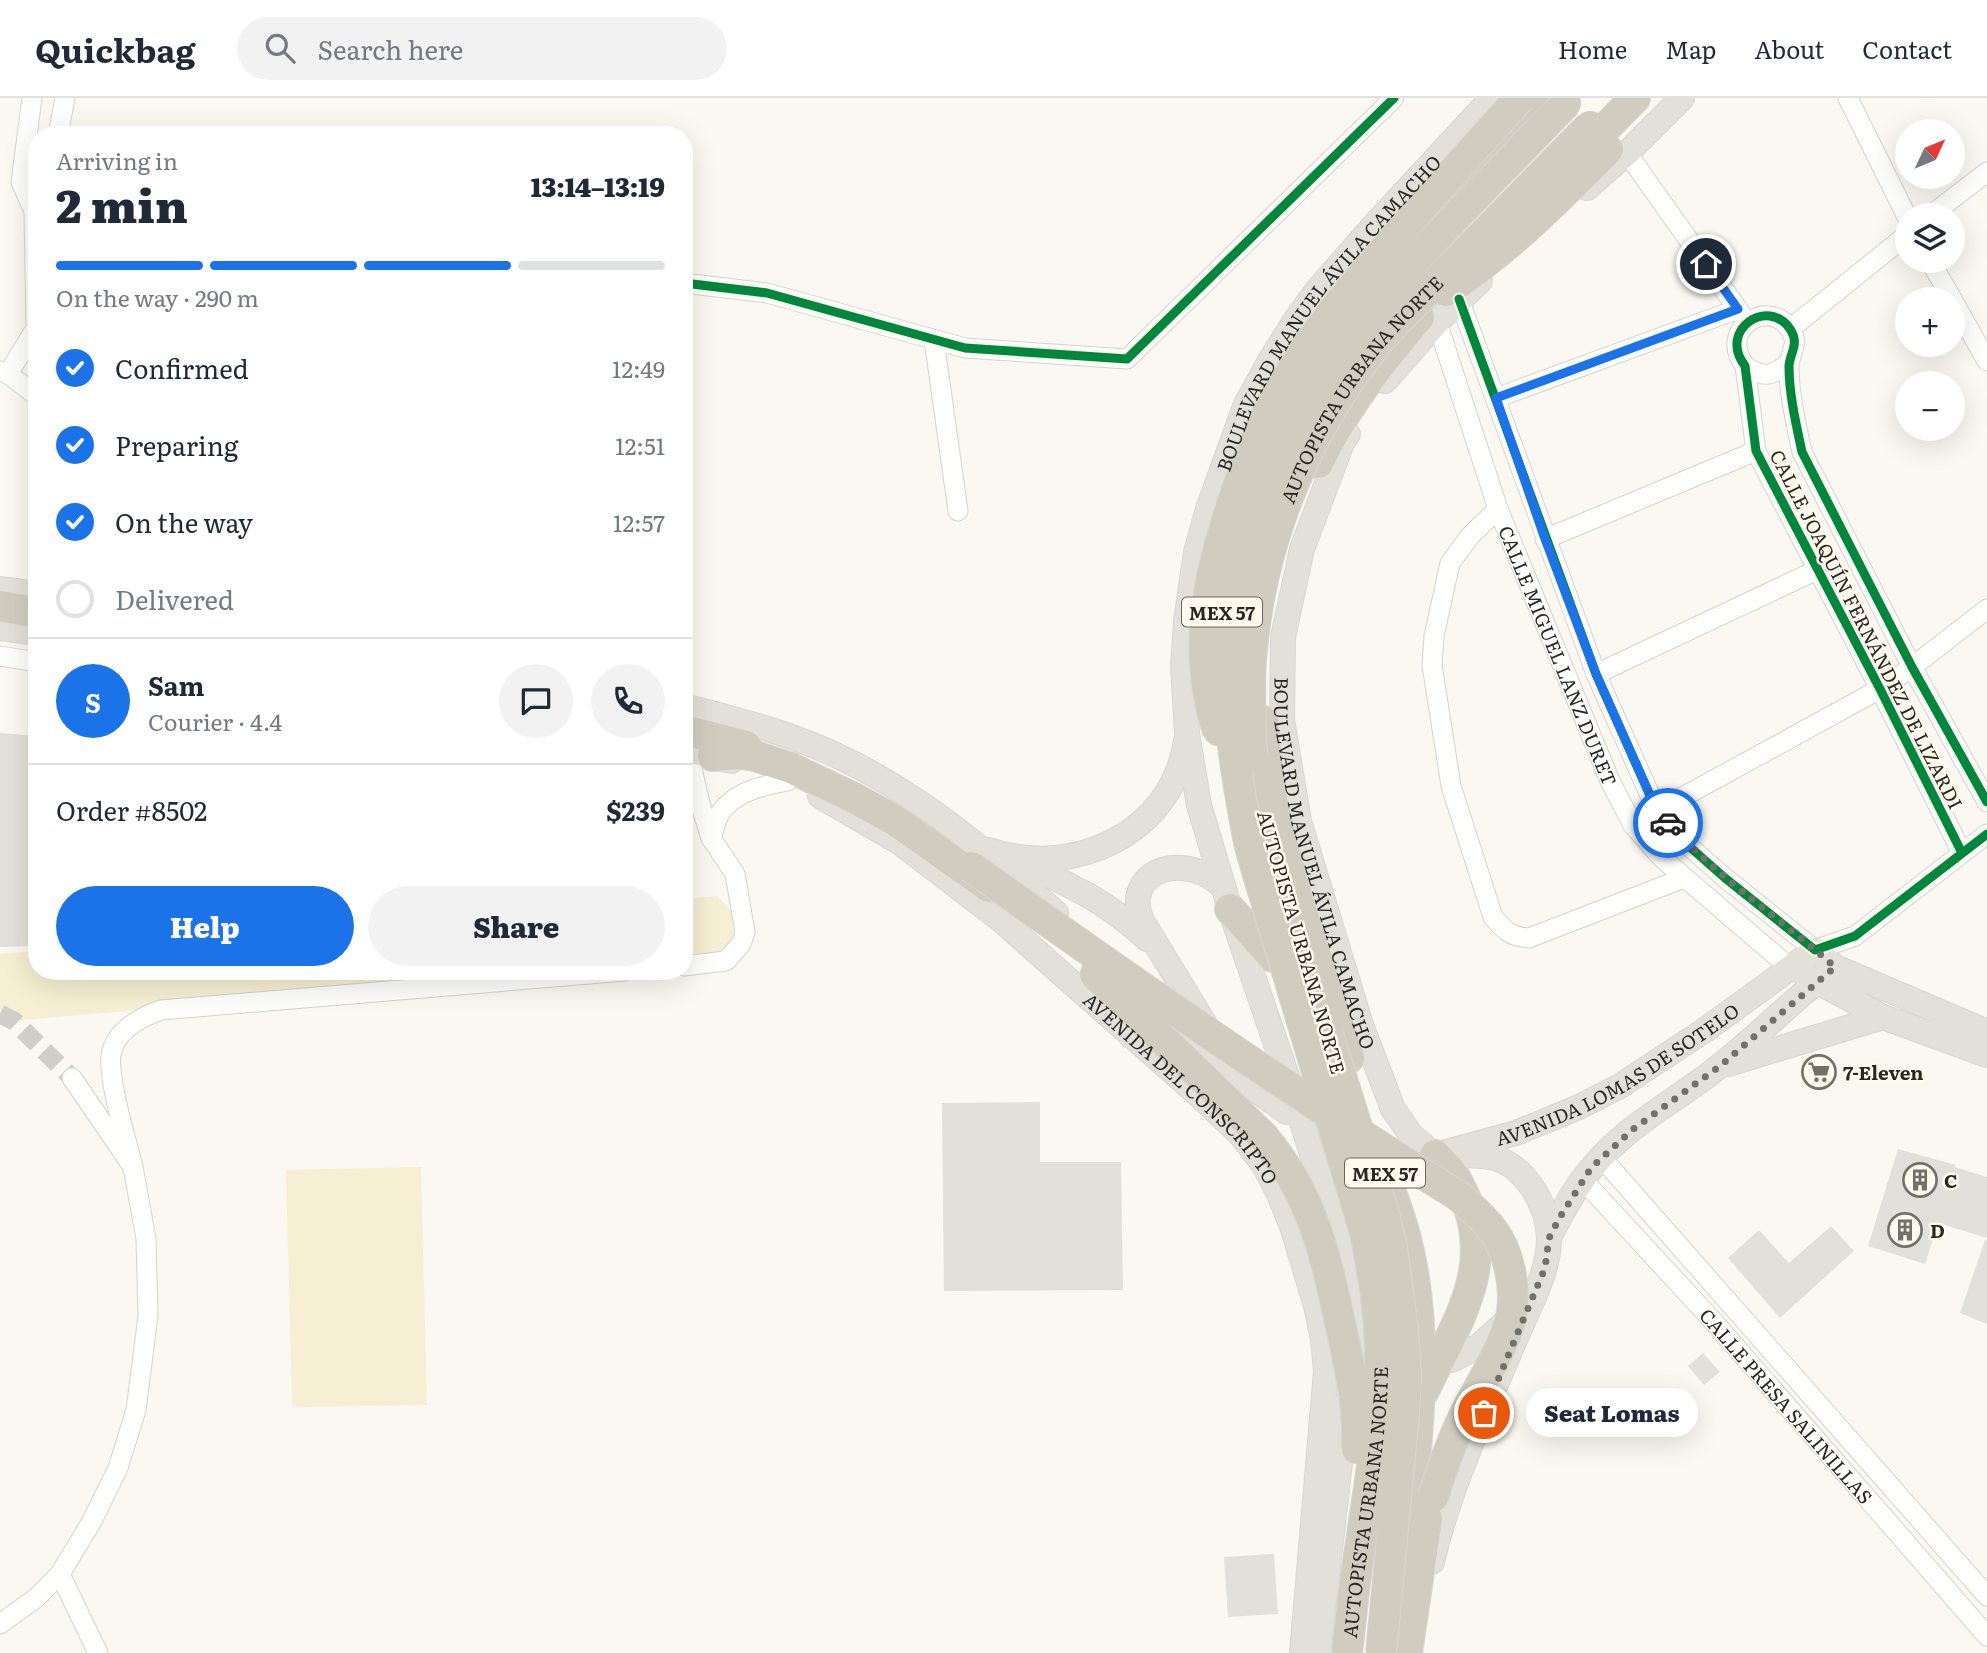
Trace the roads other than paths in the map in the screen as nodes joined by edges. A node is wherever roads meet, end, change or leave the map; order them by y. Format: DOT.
graph roads {
  1 [pos="32,98"];
  2 [pos="65,98"];
  3 [pos="1394,98"];
  4 [pos="1492,98"];
  5 [pos="1520,98"];
  6 [pos="1550,98"];
  7 [pos="1572,98"];
  8 [pos="1617,98"];
  9 [pos="1635,98"];
  10 [pos="1659,98"];
  11 [pos="1682,98"];
  12 [pos="1848,98"];
  13 [pos="28,126"];
  14 [pos="60,126"];
  15 [pos="28,129"];
  16 [pos="1628,153"];
  17 [pos="1987,172"];
  18 [pos="28,195"];
  19 [pos="1900,203"];
  20 [pos="1947,203"];
  21 [pos="1895,244"];
  22 [pos="693,283"];
  23 [pos="1459,299"];
  24 [pos="1409,310"];
  25 [pos="1743,316"];
  26 [pos="1437,322"];
  27 [pos="1965,323"];
  28 [pos="1790,329"];
  29 [pos="28,339"];
  30 [pos="934,340"];
  31 [pos="1987,361"];
  32 [pos="1789,362"];
  33 [pos="1745,366"];
  34 [pos="4,373"];
  35 [pos="28,390"];
  36 [pos="1496,398"];
  37 [pos="1756,451"];
  38 [pos="1498,509"];
  39 [pos="958,511"];
  40 [pos="1545,539"];
  41 [pos="1817,570"];
  42 [pos="0,589"];
  43 [pos="28,593"];
  44 [pos="0,606"];
  45 [pos="1987,609"];
  46 [pos="28,611"];
  47 [pos="0,628"];
  48 [pos="28,632"];
  49 [pos="0,656"];
  50 [pos="28,661"];
  51 [pos="1912,667"];
  52 [pos="1596,674"];
  53 [pos="1880,689"];
  54 [pos="693,708"];
  55 [pos="693,732"];
  56 [pos="1187,733"];
  57 [pos="699,755"];
  58 [pos="693,773"];
  59 [pos="1237,777"];
  60 [pos="788,781"];
  61 [pos="1987,802"];
  62 [pos="1657,811"];
  63 [pos="693,818"];
  64 [pos="896,821"];
  65 [pos="1987,834"];
  66 [pos="711,838"];
  67 [pos="978,846"];
  68 [pos="1962,853"];
  69 [pos="916,854"];
  70 [pos="1002,855"];
  71 [pos="1684,878"];
  72 [pos="1227,898"];
  73 [pos="1855,936"];
  74 [pos="1815,950"];
  75 [pos="1164,957"];
  76 [pos="1273,957"];
  77 [pos="693,965"];
  78 [pos="1789,967"];
  79 [pos="1826,974"];
  80 [pos="518,980"];
  81 [pos="1883,1017"];
  82 [pos="1987,1032"];
  83 [pos="1987,1055"];
  84 [pos="1720,1066"];
  85 [pos="1237,1077"];
  86 [pos="72,1078"];
  87 [pos="1286,1112"];
  88 [pos="1421,1156"];
  89 [pos="1602,1158"];
  90 [pos="133,1167"];
  91 [pos="1583,1180"];
  92 [pos="1549,1238"];
  93 [pos="1534,1296"];
  94 [pos="1316,1306"];
  95 [pos="1332,1328"];
  96 [pos="1452,1360"];
  97 [pos="1419,1401"];
  98 [pos="60,1574"];
  99 [pos="1355,1583"];
  100 [pos="1987,1596"];
  101 [pos="0,1624"];
  102 [pos="1987,1636"];
  103 [pos="98,1653"];
  104 [pos="1302,1653"];
  105 [pos="1318,1653"];
  106 [pos="1347,1653"];
  107 [pos="1353,1653"];
  108 [pos="1381,1653"];
  109 [pos="1394,1653"];
  110 [pos="1408,1653"];
  111 [pos="1418,1653"];
  1 -- 13 [label="street"];
  2 -- 14 [label="street"];
  3 -- 30 [label="street"];
  4 -- 56 [label="main road, BOULEVARD MANUEL ÁVILA CAMACHO"];
  5 -- 59 [label="highway, bridge"];
  6 -- 76 [label="highway, BOULEVARD MANUEL ÁVILA CAMACHO / MEX 57"];
  7 -- 59 [label="highway, AUTOPISTA URBANA NORTE, bridge"];
  8 -- 24 [label="highway, AUTOPISTA URBANA NORTE, bridge"];
  9 -- 97 [label="highway, BOULEVARD MANUEL ÁVILA CAMACHO / MEX 57"];
  10 -- 24 [label="highway, bridge"];
  11 -- 16 [label="main road, BOULEVARD MANUEL ÁVILA CAMACHO"];
  12 -- 19 [label="street"];
  15 -- 18 [label="street"];
  16 -- 23 [label="main road, BOULEVARD MANUEL ÁVILA CAMACHO"];
  16 -- 25 [label="street"];
  17 -- 20 [label="street"];
  21 -- 28 [label="street"];
  22 -- 30 [label="street"];
  23 -- 26 [label="main road, BOULEVARD MANUEL ÁVILA CAMACHO"];
  23 -- 36 [label="street, CALLE MIGUEL LANZ DURET"];
  24 -- 108 [label="highway, AUTOPISTA URBANA NORTE, bridge"];
  25 -- 28 [label="street"];
  25 -- 33 [label="street, CALLE JOAQUÍN FERNÁNDEZ DE LIZARDI"];
  25 -- 36 [label="street"];
  26 -- 38 [label="street, CALLE MIGUEL LANZ DURET"];
  26 -- 88 [label="main road, BOULEVARD MANUEL ÁVILA CAMACHO"];
  27 -- 31 [label="street"];
  28 -- 32 [label="street, CALLE JOAQUÍN FERNÁNDEZ DE LIZARDI"];
  29 -- 34 [label="street"];
  30 -- 39 [label="street"];
  32 -- 33 [label="street"];
  32 -- 51 [label="street, CALLE JOAQUÍN FERNÁNDEZ DE LIZARDI"];
  33 -- 37 [label="street, CALLE JOAQUÍN FERNÁNDEZ DE LIZARDI"];
  34 -- 35 [label="street"];
  36 -- 40 [label="street, CALLE MIGUEL LANZ DURET"];
  37 -- 40 [label="street"];
  37 -- 41 [label="street, CALLE JOAQUÍN FERNÁNDEZ DE LIZARDI"];
  38 -- 71 [label="street, CALLE MIGUEL LANZ DURET"];
  38 -- 71 [label="street"];
  40 -- 52 [label="street, CALLE MIGUEL LANZ DURET"];
  41 -- 52 [label="street"];
  41 -- 53 [label="street, CALLE JOAQUÍN FERNÁNDEZ DE LIZARDI"];
  42 -- 43 [label="main road"];
  44 -- 46 [label="highway"];
  45 -- 51 [label="street"];
  47 -- 48 [label="main road"];
  49 -- 50 [label="street"];
  51 -- 53 [label="street"];
  51 -- 61 [label="street, CALLE JOAQUÍN FERNÁNDEZ DE LIZARDI"];
  52 -- 62 [label="street, CALLE MIGUEL LANZ DURET"];
  53 -- 62 [label="street"];
  53 -- 68 [label="street, CALLE JOAQUÍN FERNÁNDEZ DE LIZARDI"];
  54 -- 67 [label="main road, AVENIDA DEL CONSCRIPTO"];
  55 -- 110 [label="highway, bridge"];
  56 -- 70 [label="main road"];
  56 -- 72 [label="main road, BOULEVARD MANUEL ÁVILA CAMACHO"];
  57 -- 60 [label="main road, AVENIDA DEL CONSCRIPTO"];
  57 -- 64 [label="highway"];
  58 -- 66 [label="street"];
  59 -- 99 [label="highway, AUTOPISTA URBANA NORTE, bridge"];
  60 -- 66 [label="street"];
  60 -- 69 [label="main road, AVENIDA DEL CONSCRIPTO"];
  62 -- 74 [label="street, CALLE MIGUEL LANZ DURET"];
  63 -- 66 [label="street"];
  64 -- 69 [label="main road"];
  64 -- 99 [label="highway, bridge"];
  65 -- 68 [label="street"];
  66 -- 77 [label="street"];
  67 -- 70 [label="main road"];
  67 -- 85 [label="main road, AVENIDA DEL CONSCRIPTO"];
  68 -- 73 [label="street"];
  69 -- 94 [label="main road, AVENIDA DEL CONSCRIPTO"];
  70 -- 75 [label="main road"];
  71 -- 78 [label="street, CALLE MIGUEL LANZ DURET"];
  72 -- 75 [label="main road"];
  72 -- 76 [label="highway"];
  72 -- 105 [label="main road, BOULEVARD MANUEL ÁVILA CAMACHO"];
  73 -- 74 [label="street"];
  73 -- 79 [label="street"];
  74 -- 78 [label="main road, AVENIDA LOMAS DE SOTELO"];
  74 -- 79 [label="main road"];
  75 -- 85 [label="main road"];
  76 -- 107 [label="highway, BOULEVARD MANUEL ÁVILA CAMACHO / MEX 57"];
  78 -- 79 [label="main road"];
  78 -- 88 [label="main road, AVENIDA LOMAS DE SOTELO"];
  79 -- 81 [label="main road"];
  79 -- 82 [label="main road"];
  79 -- 84 [label="main road, AVENIDA LOMAS DE SOTELO"];
  80 -- 90 [label="street"];
  81 -- 83 [label="main road"];
  81 -- 84 [label="main road"];
  84 -- 89 [label="main road, AVENIDA LOMAS DE SOTELO"];
  85 -- 87 [label="main road, AVENIDA DEL CONSCRIPTO"];
  86 -- 90 [label="street"];
  88 -- 92 [label="main road"];
  88 -- 97 [label="highway"];
  89 -- 91 [label="main road, AVENIDA LOMAS DE SOTELO"];
  89 -- 100 [label="street, CALLE PRESA SALINILLAS"];
  90 -- 98 [label="street"];
  91 -- 92 [label="main road, AVENIDA LOMAS DE SOTELO"];
  91 -- 102 [label="street, CALLE PRESA SALINILLAS"];
  92 -- 93 [label="main road"];
  93 -- 96 [label="main road"];
  93 -- 111 [label="main road"];
  94 -- 95 [label="main road"];
  94 -- 104 [label="main road, AVENIDA DEL CONSCRIPTO"];
  97 -- 109 [label="highway, BOULEVARD MANUEL ÁVILA CAMACHO / MEX 57"];
  98 -- 101 [label="street"];
  98 -- 103 [label="street"];
  99 -- 106 [label="highway, AUTOPISTA URBANA NORTE, bridge"];
}
